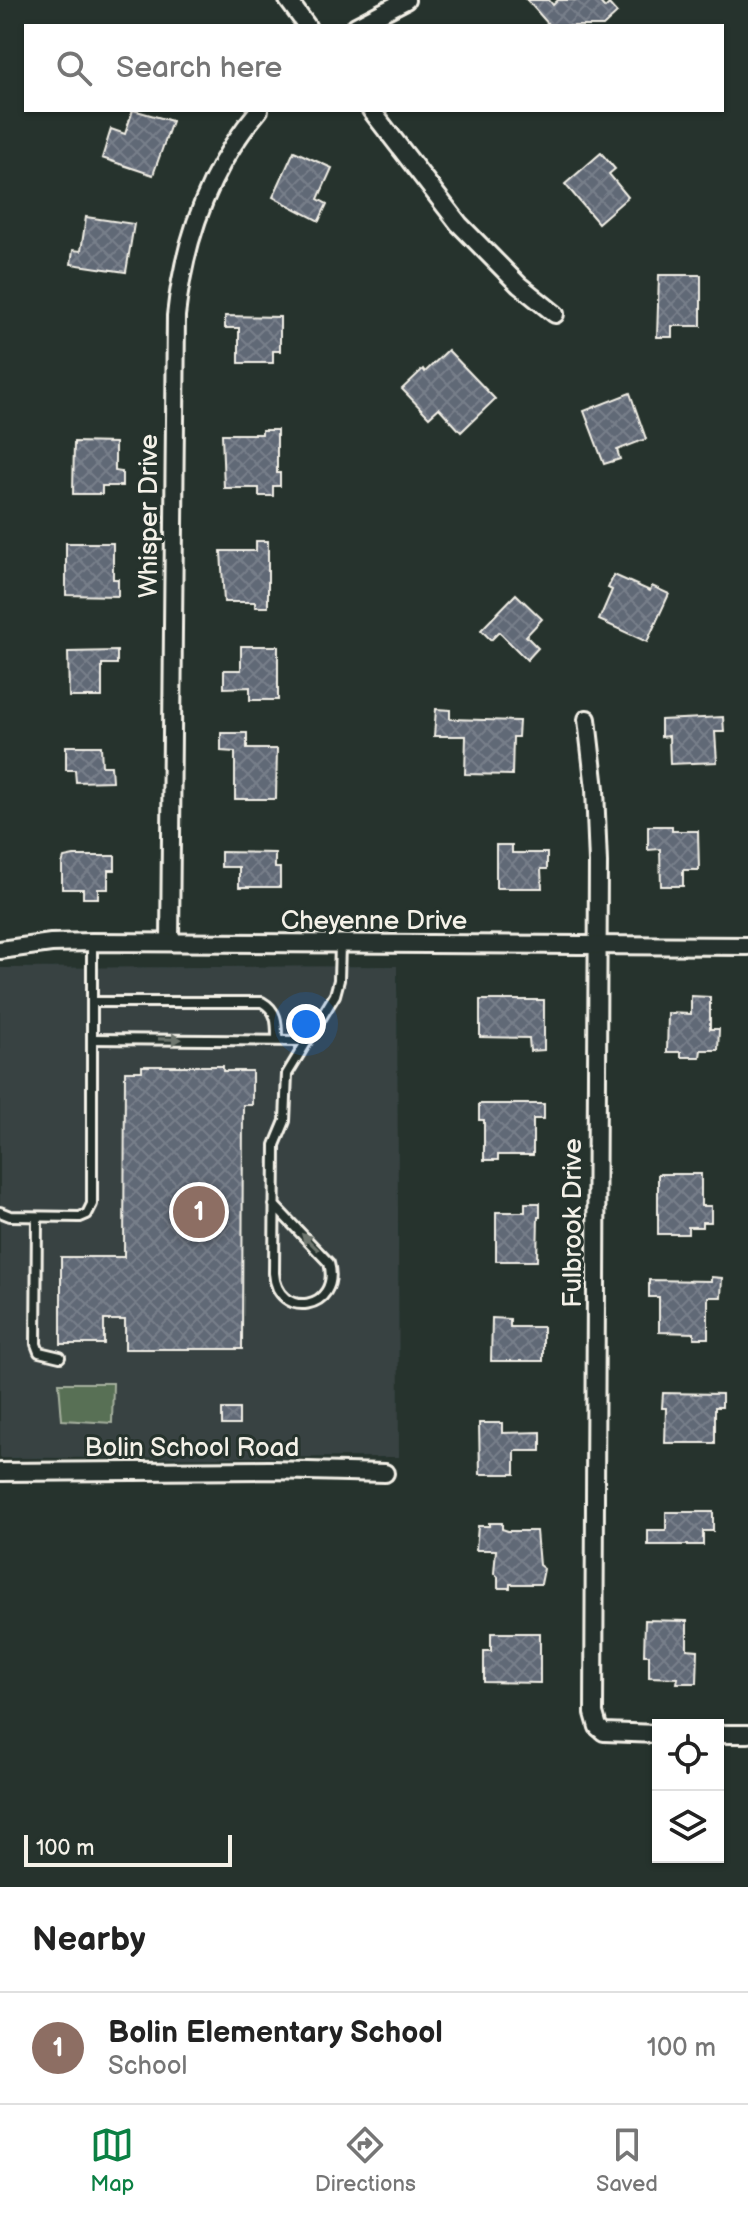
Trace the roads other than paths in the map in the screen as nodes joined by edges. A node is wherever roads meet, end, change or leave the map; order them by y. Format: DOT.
graph roads {
  1 [pos="288,0"];
  2 [pos="406,0"];
  3 [pos="306,24"];
  4 [pos="360,24"];
  5 [pos="258,112"];
  6 [pos="373,112"];
  7 [pos="555,314"];
  8 [pos="587,719"];
  9 [pos="92,942"];
  10 [pos="170,942"];
  11 [pos="340,943"];
  12 [pos="598,946"];
  13 [pos="748,946"];
  14 [pos="0,950"];
  15 [pos="92,1002"];
  16 [pos="92,1039"];
  17 [pos="277,1040"];
  18 [pos="307,1041"];
  19 [pos="274,1205"];
  20 [pos="0,1212"];
  21 [pos="37,1217"];
  22 [pos="60,1357"];
  23 [pos="0,1472"];
  24 [pos="385,1473"];
  25 [pos="652,1734"];
  26 [pos="724,1734"];
  27 [pos="748,1734"];
  1 -- 3 [label="street"];
  2 -- 4 [label="street"];
  5 -- 10 [label="street, Whisper Drive"];
  6 -- 7 [label="street"];
  8 -- 12 [label="street, Fulbrook Drive"];
  9 -- 10 [label="street, Cheyenne Drive"];
  9 -- 14 [label="street, Cheyenne Drive"];
  9 -- 15 [label="lane"];
  10 -- 11 [label="street, Cheyenne Drive"];
  11 -- 12 [label="street, Cheyenne Drive"];
  11 -- 18 [label="lane"];
  12 -- 13 [label="street, Cheyenne Drive"];
  12 -- 25 [label="street, Fulbrook Drive"];
  15 -- 16 [label="lane"];
  15 -- 17 [label="lane"];
  16 -- 17 [label="lane, one-way"];
  16 -- 21 [label="lane"];
  17 -- 18 [label="lane"];
  18 -- 19 [label="lane"];
  19 -- 19 [label="lane, one-way"];
  20 -- 21 [label="lane"];
  21 -- 22 [label="lane"];
  23 -- 24 [label="street, Bolin School Road"];
  26 -- 27 [label="street"];
}
